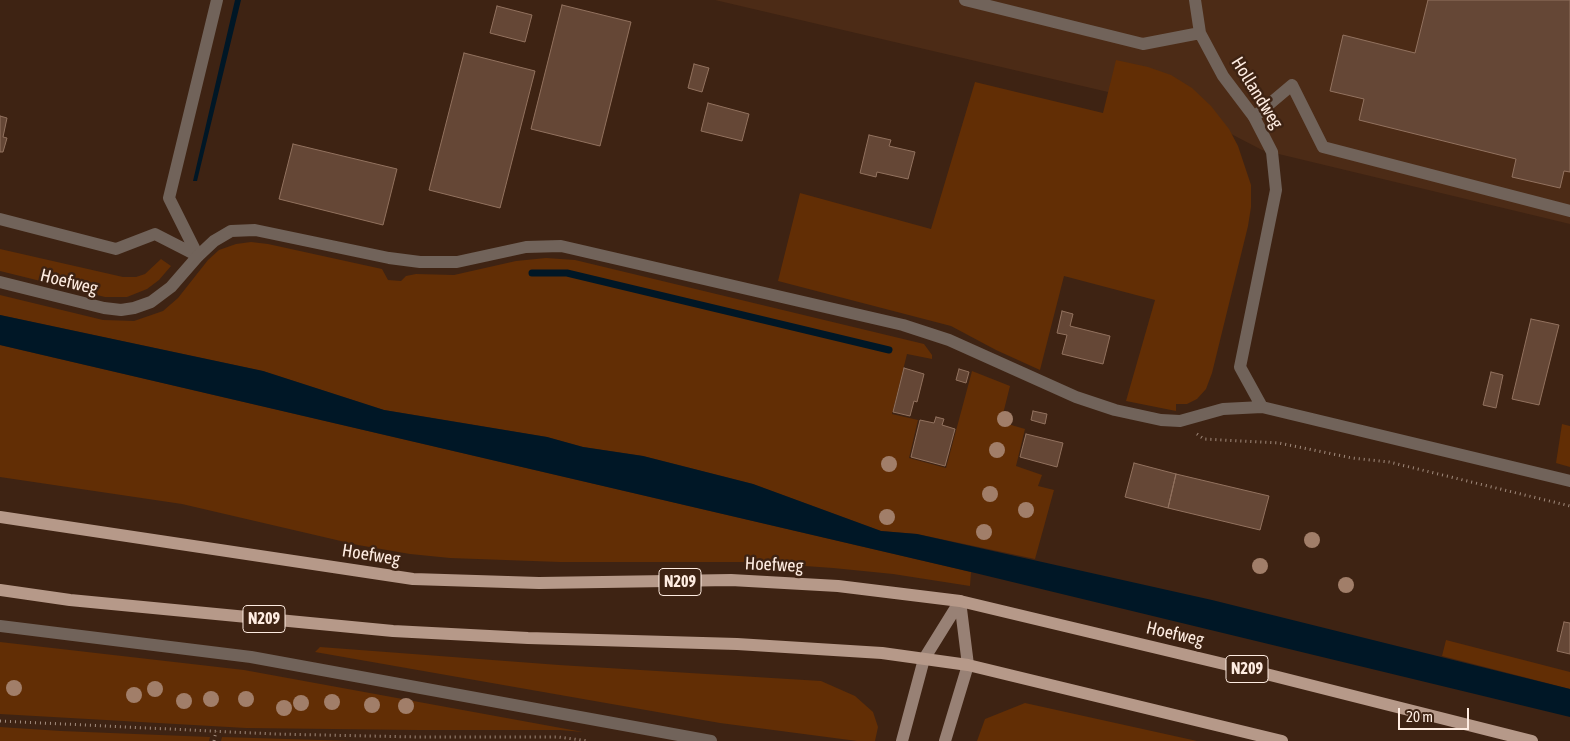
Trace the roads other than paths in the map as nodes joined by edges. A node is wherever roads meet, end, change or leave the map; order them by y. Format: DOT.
graph roads {
  1 [pos="217,0"];
  2 [pos="965,0"];
  3 [pos="1195,0"];
  4 [pos="1200,33"];
  5 [pos="1254,117"];
  6 [pos="1570,211"];
  7 [pos="0,219"];
  8 [pos="198,256"];
  9 [pos="0,282"];
  10 [pos="1262,407"];
  11 [pos="1570,481"];
  12 [pos="0,516"];
  13 [pos="0,590"];
  14 [pos="960,602"];
  15 [pos="0,626"];
  16 [pos="924,659"];
  17 [pos="968,665"];
  18 [pos="711,741"];
  19 [pos="902,741"];
  20 [pos="945,741"];
  21 [pos="1282,741"];
  22 [pos="1532,741"];
  1 -- 8 [label="street"];
  2 -- 4 [label="street"];
  3 -- 4 [label="street, Hollandweg"];
  4 -- 5 [label="street, Hollandweg"];
  5 -- 6 [label="street"];
  5 -- 10 [label="street, Hollandweg"];
  7 -- 8 [label="street"];
  8 -- 9 [label="street, Hoefweg"];
  8 -- 10 [label="street, Hoefweg"];
  10 -- 11 [label="street, Hoefweg"];
  12 -- 14 [label="main road, Hoefweg / N209"];
  13 -- 16 [label="main road, N209"];
  14 -- 16 [label="street"];
  14 -- 17 [label="street"];
  14 -- 22 [label="main road, Hoefweg / N209"];
  15 -- 18 [label="street"];
  16 -- 17 [label="main road, N209"];
  16 -- 19 [label="street"];
  17 -- 20 [label="street"];
  17 -- 21 [label="main road, N209"];
}
